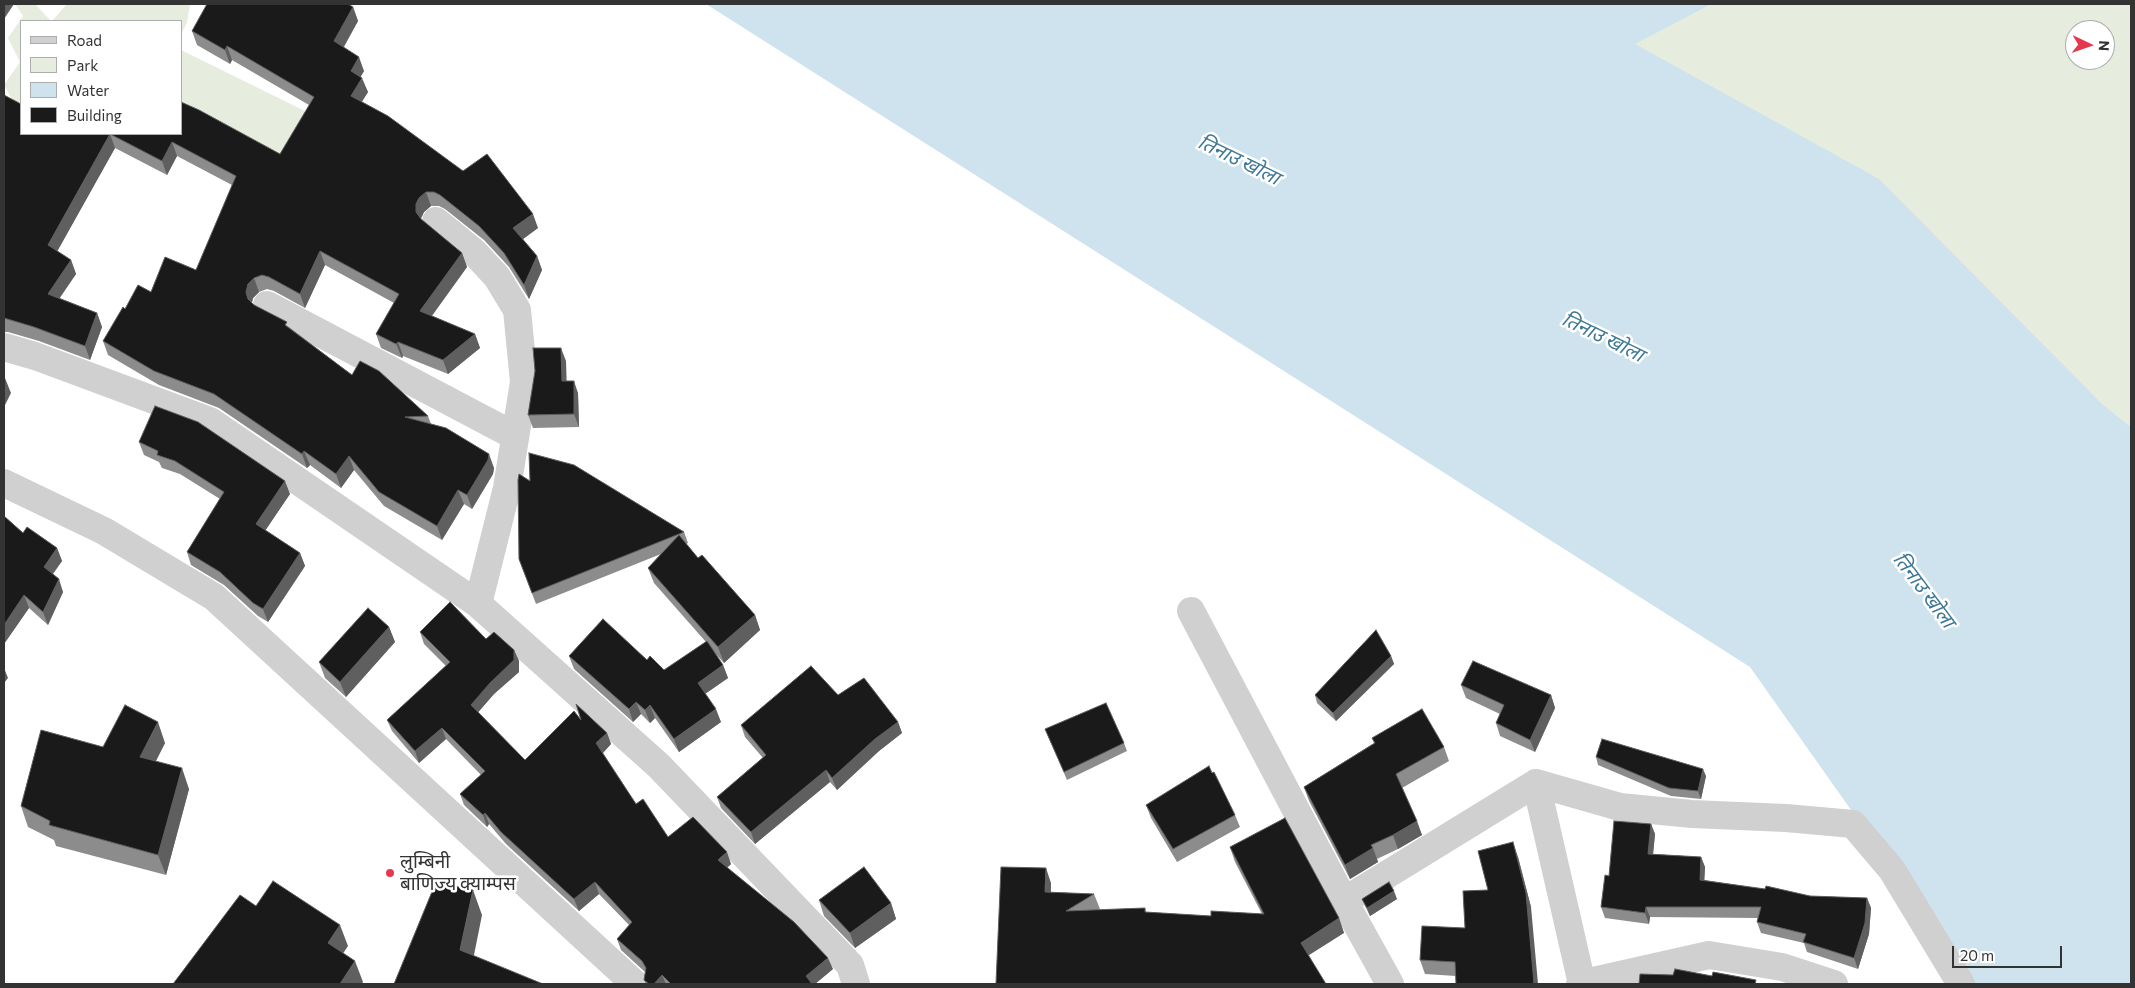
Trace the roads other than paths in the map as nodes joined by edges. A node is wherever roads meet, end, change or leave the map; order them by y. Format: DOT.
graph roads {
  1 [pos="436,221"];
  2 [pos="267,305"];
  3 [pos="4,347"];
  4 [pos="515,436"];
  5 [pos="4,483"];
  6 [pos="478,604"];
  7 [pos="1191,612"];
  8 [pos="1536,783"];
  9 [pos="1344,901"];
  10 [pos="1634,978"];
  11 [pos="635,984"];
  12 [pos="856,984"];
  13 [pos="1390,984"];
  14 [pos="1581,984"];
  15 [pos="1834,984"];
  16 [pos="1961,984"];
  1 -- 4 [label="street"];
  2 -- 4 [label="street"];
  3 -- 6 [label="street"];
  4 -- 6 [label="street"];
  5 -- 11 [label="street"];
  6 -- 12 [label="street"];
  7 -- 9 [label="street"];
  8 -- 9 [label="street"];
  8 -- 14 [label="street"];
  8 -- 16 [label="street"];
  9 -- 13 [label="street"];
  10 -- 14 [label="street"];
  10 -- 15 [label="street"];
}
